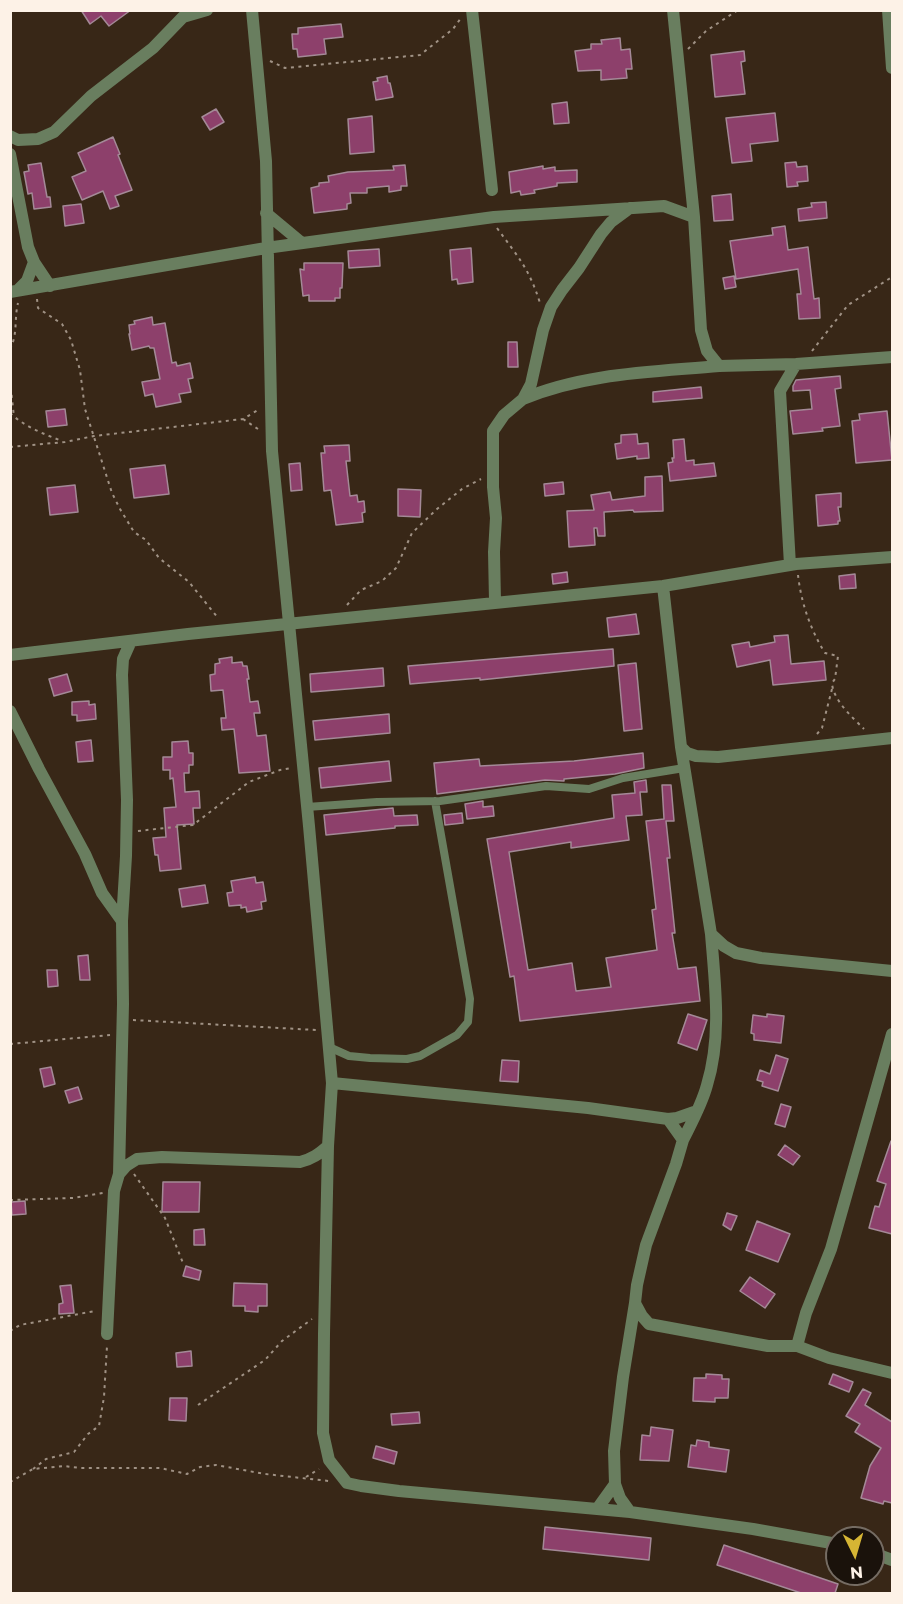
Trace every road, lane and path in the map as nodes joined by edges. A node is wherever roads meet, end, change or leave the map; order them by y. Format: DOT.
graph roads {
  1 [pos="207,10"];
  2 [pos="252,10"];
  3 [pos="673,10"];
  4 [pos="738,10"];
  5 [pos="888,10"];
  6 [pos="468,12"];
  7 [pos="180,14"];
  8 [pos="256,53"];
  9 [pos="678,60"];
  10 [pos="892,69"];
  11 [pos="10,136"];
  12 [pos="10,154"];
  13 [pos="492,190"];
  14 [pos="630,208"];
  15 [pos="266,213"];
  16 [pos="494,217"];
  17 [pos="694,217"];
  18 [pos="302,243"];
  19 [pos="266,248"];
  20 [pos="34,262"];
  21 [pos="892,277"];
  22 [pos="45,287"];
  23 [pos="17,291"];
  24 [pos="546,321"];
  25 [pos="10,350"];
  26 [pos="892,357"];
  27 [pos="799,364"];
  28 [pos="719,366"];
  29 [pos="10,380"];
  30 [pos="523,399"];
  31 [pos="270,400"];
  32 [pos="10,413"];
  33 [pos="14,417"];
  34 [pos="94,436"];
  35 [pos="65,442"];
  36 [pos="10,447"];
  37 [pos="493,473"];
  38 [pos="892,557"];
  39 [pos="793,564"];
  40 [pos="663,586"];
  41 [pos="495,602"];
  42 [pos="337,620"];
  43 [pos="288,625"];
  44 [pos="230,630"];
  45 [pos="131,641"];
  46 [pos="10,655"];
  47 [pos="832,689"];
  48 [pos="10,711"];
  49 [pos="889,739"];
  50 [pos="681,747"];
  51 [pos="806,748"];
  52 [pos="303,766"];
  53 [pos="684,768"];
  54 [pos="435,801"];
  55 [pos="307,807"];
  56 [pos="127,832"];
  57 [pos="122,921"];
  58 [pos="711,934"];
  59 [pos="892,971"];
  60 [pos="123,1019"];
  61 [pos="328,1030"];
  62 [pos="122,1032"];
  63 [pos="892,1034"];
  64 [pos="10,1044"];
  65 [pos="329,1047"];
  66 [pos="332,1083"];
  67 [pos="697,1111"];
  68 [pos="668,1119"];
  69 [pos="683,1140"];
  70 [pos="328,1146"];
  71 [pos="131,1162"];
  72 [pos="119,1174"];
  73 [pos="114,1191"];
  74 [pos="10,1200"];
  75 [pos="183,1263"];
  76 [pos="635,1303"];
  77 [pos="109,1309"];
  78 [pos="324,1310"];
  79 [pos="649,1324"];
  80 [pos="10,1331"];
  81 [pos="631,1332"];
  82 [pos="107,1334"];
  83 [pos="797,1346"];
  84 [pos="892,1373"];
  85 [pos="198,1405"];
  86 [pos="329,1460"];
  87 [pos="33,1469"];
  88 [pos="304,1478"];
  89 [pos="10,1482"];
  90 [pos="347,1483"];
  91 [pos="615,1484"];
  92 [pos="597,1509"];
  93 [pos="630,1512"];
  94 [pos="825,1542"];
  1 -- 7 [label="street"];
  2 -- 8 [label="street"];
  3 -- 9 [label="street"];
  4 -- 9 [label="path"];
  5 -- 10 [label="street"];
  6 -- 8 [label="path"];
  6 -- 13 [label="street"];
  7 -- 11 [label="street"];
  8 -- 15 [label="street"];
  9 -- 17 [label="street"];
  12 -- 20 [label="street"];
  14 -- 16 [label="street"];
  14 -- 17 [label="street"];
  14 -- 24 [label="street"];
  15 -- 18 [label="street"];
  15 -- 19 [label="street"];
  16 -- 18 [label="street"];
  16 -- 24 [label="path"];
  17 -- 28 [label="street"];
  18 -- 19 [label="street"];
  19 -- 22 [label="street"];
  19 -- 31 [label="street"];
  20 -- 22 [label="street"];
  20 -- 23 [label="street"];
  21 -- 27 [label="path"];
  22 -- 23 [label="street"];
  22 -- 34 [label="path"];
  23 -- 25 [label="path"];
  24 -- 30 [label="street"];
  26 -- 27 [label="street"];
  27 -- 28 [label="street"];
  27 -- 39 [label="street"];
  28 -- 30 [label="street"];
  29 -- 33 [label="path"];
  30 -- 37 [label="street"];
  31 -- 34 [label="path"];
  31 -- 43 [label="street"];
  32 -- 33 [label="path"];
  33 -- 35 [label="path"];
  34 -- 35 [label="path"];
  34 -- 44 [label="path"];
  35 -- 36 [label="path"];
  37 -- 41 [label="street"];
  37 -- 42 [label="path"];
  38 -- 39 [label="street"];
  39 -- 40 [label="street"];
  39 -- 47 [label="path"];
  40 -- 41 [label="street"];
  40 -- 50 [label="street"];
  41 -- 42 [label="street"];
  42 -- 43 [label="street"];
  43 -- 44 [label="street"];
  43 -- 52 [label="street"];
  44 -- 45 [label="street"];
  45 -- 46 [label="street"];
  45 -- 56 [label="street"];
  47 -- 49 [label="path"];
  47 -- 51 [label="path"];
  48 -- 57 [label="street"];
  49 -- 51 [label="street"];
  50 -- 51 [label="street"];
  50 -- 53 [label="street"];
  52 -- 55 [label="street"];
  52 -- 56 [label="path"];
  53 -- 54 [label="lane"];
  53 -- 58 [label="street"];
  54 -- 55 [label="lane"];
  54 -- 65 [label="lane"];
  55 -- 61 [label="street"];
  56 -- 57 [label="street"];
  57 -- 60 [label="street"];
  58 -- 59 [label="street"];
  58 -- 67 [label="street"];
  60 -- 61 [label="path"];
  60 -- 62 [label="street"];
  61 -- 65 [label="street"];
  62 -- 64 [label="path"];
  62 -- 72 [label="street"];
  63 -- 83 [label="street"];
  65 -- 66 [label="street"];
  66 -- 68 [label="street"];
  66 -- 70 [label="street"];
  67 -- 68 [label="street"];
  67 -- 69 [label="street"];
  68 -- 69 [label="street"];
  69 -- 76 [label="street"];
  70 -- 71 [label="street"];
  70 -- 78 [label="street"];
  71 -- 72 [label="street"];
  71 -- 75 [label="path"];
  72 -- 73 [label="street"];
  73 -- 74 [label="path"];
  73 -- 77 [label="street"];
  76 -- 79 [label="street"];
  76 -- 81 [label="street"];
  77 -- 80 [label="path"];
  77 -- 82 [label="street"];
  78 -- 85 [label="path"];
  78 -- 86 [label="street"];
  79 -- 81 [label="street"];
  79 -- 83 [label="street"];
  81 -- 91 [label="street"];
  82 -- 87 [label="path"];
  83 -- 84 [label="street"];
  86 -- 88 [label="path"];
  86 -- 90 [label="street"];
  87 -- 88 [label="path"];
  87 -- 89 [label="path"];
  88 -- 90 [label="path"];
  90 -- 92 [label="street"];
  91 -- 92 [label="street"];
  91 -- 93 [label="street"];
  92 -- 93 [label="street"];
  93 -- 94 [label="street"];
}
